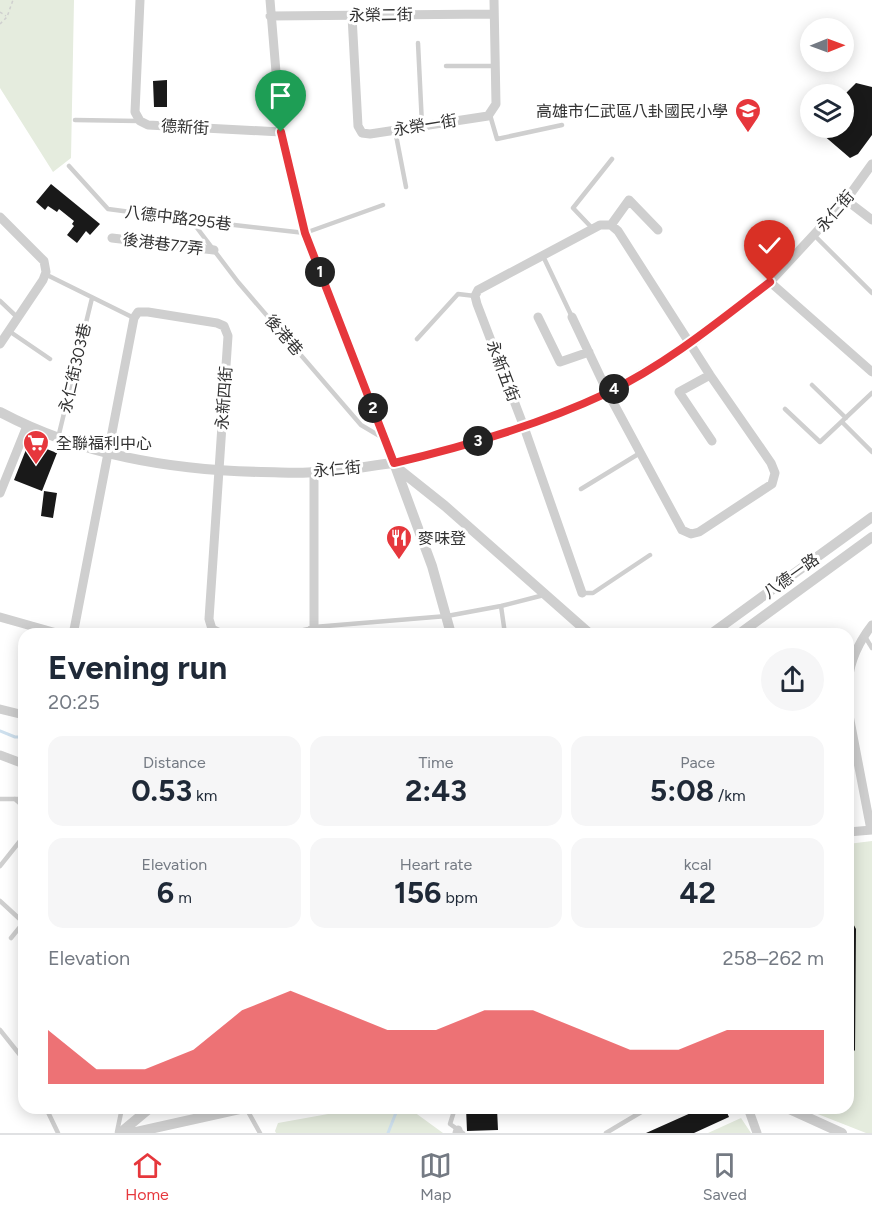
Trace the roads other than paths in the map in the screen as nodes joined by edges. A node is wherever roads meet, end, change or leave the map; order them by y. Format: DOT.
graph roads {
  1 [pos="140,0"];
  2 [pos="270,0"];
  3 [pos="494,0"];
  4 [pos="493,14"];
  5 [pos="270,16"];
  6 [pos="352,16"];
  7 [pos="418,43"];
  8 [pos="446,66"];
  9 [pos="495,66"];
  10 [pos="490,114"];
  11 [pos="75,120"];
  12 [pos="140,121"];
  13 [pos="422,125"];
  14 [pos="562,125"];
  15 [pos="395,130"];
  16 [pos="281,132"];
  17 [pos="612,159"];
  18 [pos="872,164"];
  19 [pos="69,166"];
  20 [pos="406,187"];
  21 [pos="846,200"];
  22 [pos="383,205"];
  23 [pos="0,217"];
  24 [pos="191,220"];
  25 [pos="872,220"];
  26 [pos="610,225"];
  27 [pos="593,229"];
  28 [pos="658,230"];
  29 [pos="305,233"];
  30 [pos="814,235"];
  31 [pos="112,238"];
  32 [pos="214,250"];
  33 [pos="543,256"];
  34 [pos="45,274"];
  35 [pos="770,282"];
  36 [pos="872,293"];
  37 [pos="475,296"];
  38 [pos="92,298"];
  39 [pos="0,301"];
  40 [pos="538,317"];
  41 [pos="572,317"];
  42 [pos="18,318"];
  43 [pos="134,318"];
  44 [pos="9,331"];
  45 [pos="417,339"];
  46 [pos="0,344"];
  47 [pos="690,344"];
  48 [pos="589,352"];
  49 [pos="50,359"];
  50 [pos="872,372"];
  51 [pos="710,375"];
  52 [pos="812,385"];
  53 [pos="608,393"];
  54 [pos="872,393"];
  55 [pos="785,409"];
  56 [pos="0,412"];
  57 [pos="844,420"];
  58 [pos="27,426"];
  59 [pos="524,427"];
  60 [pos="58,438"];
  61 [pos="386,440"];
  62 [pos="712,441"];
  63 [pos="872,452"];
  64 [pos="640,453"];
  65 [pos="108,454"];
  66 [pos="395,465"];
  67 [pos="219,471"];
  68 [pos="314,472"];
  69 [pos="581,489"];
  70 [pos="0,493"];
  71 [pos="872,517"];
  72 [pos="872,537"];
  73 [pos="650,555"];
  74 [pos="582,593"];
  75 [pos="544,595"];
  76 [pos="501,606"];
  77 [pos="447,616"];
  78 [pos="0,617"];
  79 [pos="872,625"];
  80 [pos="314,627"];
  81 [pos="39,628"];
  82 [pos="74,628"];
  83 [pos="212,628"];
  84 [pos="450,628"];
  85 [pos="504,628"];
  86 [pos="583,628"];
  87 [pos="719,628"];
  88 [pos="751,628"];
  89 [pos="864,635"];
  90 [pos="872,648"];
  91 [pos="854,656"];
  92 [pos="0,709"];
  93 [pos="18,714"];
  94 [pos="0,755"];
  95 [pos="854,755"];
  96 [pos="18,762"];
  97 [pos="0,799"];
  98 [pos="15,799"];
  99 [pos="18,802"];
  100 [pos="872,830"];
  101 [pos="854,832"];
  102 [pos="18,844"];
  103 [pos="0,866"];
  104 [pos="0,900"];
  105 [pos="18,916"];
  106 [pos="18,929"];
  107 [pos="11,938"];
  108 [pos="0,1030"];
  109 [pos="18,1050"];
  110 [pos="49,1114"];
  111 [pos="121,1114"];
  112 [pos="143,1114"];
  113 [pos="218,1114"];
  114 [pos="249,1114"];
  115 [pos="453,1114"];
  116 [pos="638,1114"];
  117 [pos="749,1114"];
  118 [pos="800,1114"];
  119 [pos="460,1132"];
  120 [pos="58,1133"];
  121 [pos="119,1133"];
  122 [pos="132,1133"];
  123 [pos="260,1133"];
  124 [pos="606,1133"];
  125 [pos="757,1133"];
  126 [pos="842,1133"];
  1 -- 12 [label="street, 德新街"];
  2 -- 5 [label="street"];
  3 -- 4 [label="street"];
  4 -- 6 [label="street, 永榮二街"];
  4 -- 9 [label="street"];
  5 -- 6 [label="street, 永榮二街"];
  5 -- 16 [label="street"];
  6 -- 15 [label="street, 永榮一街"];
  7 -- 13 [label="lane"];
  8 -- 9 [label="lane"];
  9 -- 10 [label="street"];
  10 -- 13 [label="street, 永榮一街"];
  10 -- 14 [label="lane"];
  11 -- 12 [label="lane"];
  12 -- 16 [label="street, 德新街"];
  13 -- 15 [label="street, 永榮一街"];
  15 -- 20 [label="lane"];
  16 -- 29 [label="street"];
  17 -- 27 [label="lane"];
  18 -- 21 [label="street, 永仁街"];
  19 -- 24 [label="lane, 八德中路295巷"];
  21 -- 25 [label="street"];
  21 -- 30 [label="street, 永仁街"];
  22 -- 29 [label="lane"];
  23 -- 34 [label="street"];
  24 -- 29 [label="lane, 八德中路295巷"];
  24 -- 32 [label="lane, 後港巷"];
  26 -- 27 [label="street"];
  26 -- 28 [label="street"];
  26 -- 47 [label="street"];
  27 -- 33 [label="street"];
  29 -- 61 [label="street"];
  30 -- 35 [label="street, 永仁街"];
  30 -- 36 [label="lane"];
  31 -- 32 [label="street, 後港巷77弄"];
  32 -- 61 [label="lane, 後港巷"];
  33 -- 37 [label="street"];
  33 -- 41 [label="lane"];
  34 -- 38 [label="lane"];
  34 -- 42 [label="street"];
  35 -- 47 [label="street, 永仁街"];
  35 -- 50 [label="street"];
  37 -- 45 [label="lane"];
  37 -- 59 [label="street, 永新五街"];
  38 -- 43 [label="lane"];
  38 -- 60 [label="lane, 永仁街303巷"];
  39 -- 42 [label="lane"];
  40 -- 48 [label="street"];
  41 -- 48 [label="street"];
  42 -- 44 [label="street"];
  43 -- 65 [label="street"];
  43 -- 67 [label="street, 永新四街"];
  44 -- 46 [label="street"];
  44 -- 49 [label="lane"];
  47 -- 51 [label="street"];
  47 -- 53 [label="street, 永仁街"];
  48 -- 53 [label="street"];
  51 -- 62 [label="street"];
  51 -- 64 [label="street"];
  52 -- 57 [label="lane"];
  53 -- 59 [label="street, 永仁街"];
  53 -- 64 [label="street"];
  54 -- 57 [label="lane"];
  55 -- 57 [label="lane"];
  56 -- 58 [label="street, 永仁街"];
  57 -- 63 [label="lane"];
  58 -- 60 [label="street, 永仁街"];
  58 -- 70 [label="street"];
  59 -- 66 [label="street, 永仁街"];
  59 -- 74 [label="street, 永新五街"];
  60 -- 65 [label="street, 永仁街"];
  61 -- 66 [label="street"];
  64 -- 69 [label="lane"];
  65 -- 67 [label="street, 永仁街"];
  65 -- 82 [label="street"];
  66 -- 68 [label="street, 永仁街"];
  66 -- 75 [label="street"];
  66 -- 77 [label="street"];
  67 -- 68 [label="street, 永仁街"];
  67 -- 83 [label="street, 永新四街"];
  68 -- 80 [label="street"];
  71 -- 87 [label="street, 八德一路"];
  72 -- 88 [label="street, 八德一路"];
  73 -- 74 [label="lane"];
  75 -- 76 [label="lane"];
  75 -- 86 [label="street"];
  76 -- 77 [label="lane"];
  76 -- 85 [label="lane"];
  77 -- 80 [label="lane"];
  77 -- 84 [label="street"];
  78 -- 81 [label="street"];
  79 -- 89 [label="street"];
  89 -- 90 [label="lane"];
  89 -- 91 [label="street"];
  92 -- 93 [label="street"];
  94 -- 96 [label="street"];
  95 -- 100 [label="street"];
  97 -- 98 [label="lane"];
  98 -- 99 [label="lane"];
  100 -- 101 [label="street"];
  102 -- 103 [label="lane"];
  104 -- 105 [label="lane"];
  106 -- 107 [label="lane"];
  108 -- 109 [label="lane"];
  110 -- 120 [label="lane"];
  111 -- 121 [label="lane"];
  112 -- 121 [label="street"];
  113 -- 122 [label="street"];
  114 -- 123 [label="lane"];
  115 -- 119 [label="lane"];
  116 -- 124 [label="lane"];
  117 -- 125 [label="street"];
  118 -- 126 [label="street"];
}
